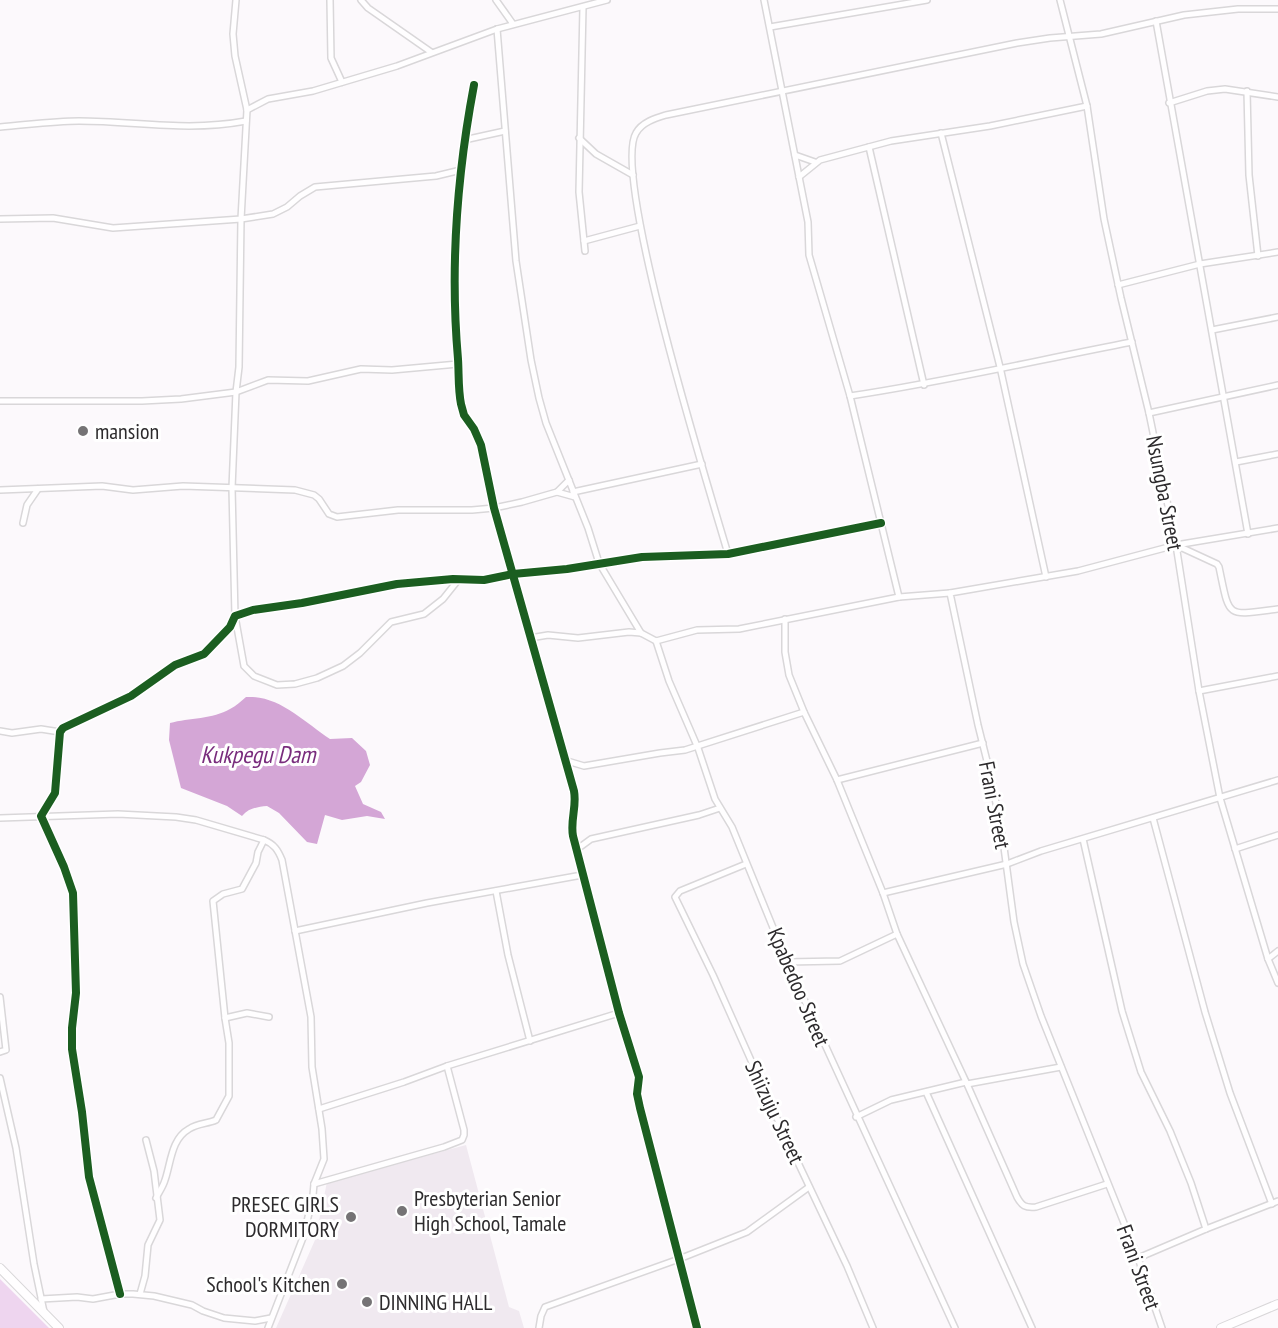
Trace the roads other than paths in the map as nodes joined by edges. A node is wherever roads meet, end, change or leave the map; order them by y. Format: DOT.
graph roads {
  1 [pos="236,0"];
  2 [pos="330,0"];
  3 [pos="361,0"];
  4 [pos="496,0"];
  5 [pos="607,0"];
  6 [pos="764,0"];
  7 [pos="927,0"];
  8 [pos="1060,0"];
  9 [pos="583,6"];
  10 [pos="1278,9"];
  11 [pos="1156,21"];
  12 [pos="513,24"];
  13 [pos="770,27"];
  14 [pos="497,29"];
  15 [pos="1069,37"];
  16 [pos="431,52"];
  17 [pos="342,82"];
  18 [pos="474,85"];
  19 [pos="783,91"];
  20 [pos="1246,91"];
  21 [pos="1278,97"];
  22 [pos="1169,103"];
  23 [pos="1087,106"];
  24 [pos="247,110"];
  25 [pos="246,121"];
  26 [pos="0,127"];
  27 [pos="505,131"];
  28 [pos="941,133"];
  29 [pos="579,138"];
  30 [pos="464,140"];
  31 [pos="869,147"];
  32 [pos="795,155"];
  33 [pos="815,162"];
  34 [pos="461,170"];
  35 [pos="633,175"];
  36 [pos="799,177"];
  37 [pos="0,219"];
  38 [pos="241,219"];
  39 [pos="640,226"];
  40 [pos="584,241"];
  41 [pos="585,251"];
  42 [pos="1278,252"];
  43 [pos="1258,256"];
  44 [pos="1200,264"];
  45 [pos="1118,285"];
  46 [pos="1278,317"];
  47 [pos="1212,330"];
  48 [pos="1132,342"];
  49 [pos="458,364"];
  50 [pos="1000,367"];
  51 [pos="924,385"];
  52 [pos="1278,385"];
  53 [pos="236,392"];
  54 [pos="850,396"];
  55 [pos="1224,396"];
  56 [pos="0,401"];
  57 [pos="1149,413"];
  58 [pos="1278,453"];
  59 [pos="1236,462"];
  60 [pos="702,464"];
  61 [pos="569,480"];
  62 [pos="232,488"];
  63 [pos="38,489"];
  64 [pos="0,490"];
  65 [pos="557,492"];
  66 [pos="574,494"];
  67 [pos="494,508"];
  68 [pos="23,523"];
  69 [pos="881,523"];
  70 [pos="1278,528"];
  71 [pos="1248,534"];
  72 [pos="1176,545"];
  73 [pos="728,554"];
  74 [pos="599,563"];
  75 [pos="513,574"];
  76 [pos="1046,577"];
  77 [pos="459,579"];
  78 [pos="950,593"];
  79 [pos="899,597"];
  80 [pos="1278,609"];
  81 [pos="235,616"];
  82 [pos="785,619"];
  83 [pos="641,633"];
  84 [pos="530,638"];
  85 [pos="656,641"];
  86 [pos="1278,676"];
  87 [pos="1199,691"];
  88 [pos="804,712"];
  89 [pos="0,731"];
  90 [pos="60,732"];
  91 [pos="983,743"];
  92 [pos="698,748"];
  93 [pos="564,760"];
  94 [pos="837,780"];
  95 [pos="1278,780"];
  96 [pos="1220,798"];
  97 [pos="720,808"];
  98 [pos="41,816"];
  99 [pos="0,818"];
  100 [pos="1153,818"];
  101 [pos="1278,835"];
  102 [pos="1083,839"];
  103 [pos="264,840"];
  104 [pos="1236,849"];
  105 [pos="576,850"];
  106 [pos="746,864"];
  107 [pos="1006,864"];
  108 [pos="582,874"];
  109 [pos="496,891"];
  110 [pos="883,893"];
  111 [pos="296,931"];
  112 [pos="897,934"];
  113 [pos="1278,951"];
  114 [pos="1268,959"];
  115 [pos="787,962"];
  116 [pos="1278,983"];
  117 [pos="0,997"];
  118 [pos="619,1013"];
  119 [pos="269,1017"];
  120 [pos="225,1018"];
  121 [pos="531,1041"];
  122 [pos="0,1052"];
  123 [pos="447,1066"];
  124 [pos="1061,1067"];
  125 [pos="0,1078"];
  126 [pos="966,1083"];
  127 [pos="926,1092"];
  128 [pos="319,1109"];
  129 [pos="856,1117"];
  130 [pos="146,1140"];
  131 [pos="314,1184"];
  132 [pos="1107,1184"];
  133 [pos="809,1187"];
  134 [pos="156,1198"];
  135 [pos="1275,1203"];
  136 [pos="1206,1229"];
  137 [pos="1138,1258"];
  138 [pos="680,1259"];
  139 [pos="1,1270"];
  140 [pos="120,1294"];
  141 [pos="140,1294"];
  142 [pos="41,1299"];
  143 [pos="1278,1304"];
  144 [pos="44,1313"];
  145 [pos="271,1318"];
  146 [pos="59,1328"];
  147 [pos="268,1328"];
  148 [pos="539,1328"];
  149 [pos="697,1328"];
  150 [pos="873,1328"];
  151 [pos="955,1328"];
  152 [pos="1032,1328"];
  153 [pos="1162,1328"];
  154 [pos="1221,1328"];
  1 -- 24 [label="street"];
  2 -- 17 [label="street"];
  3 -- 16 [label="street"];
  4 -- 12 [label="street"];
  5 -- 9 [label="street"];
  6 -- 13 [label="street"];
  7 -- 13 [label="street"];
  8 -- 15 [label="street, Nsungba Street"];
  9 -- 12 [label="street"];
  9 -- 29 [label="street"];
  10 -- 11 [label="street"];
  11 -- 15 [label="street"];
  11 -- 22 [label="street"];
  12 -- 14 [label="street"];
  13 -- 19 [label="street"];
  14 -- 16 [label="street"];
  14 -- 27 [label="street"];
  15 -- 19 [label="street"];
  15 -- 23 [label="street, Nsungba Street"];
  16 -- 17 [label="street"];
  17 -- 24 [label="street"];
  18 -- 30 [label="street"];
  19 -- 32 [label="street"];
  19 -- 35 [label="street"];
  20 -- 21 [label="street"];
  20 -- 22 [label="street"];
  20 -- 43 [label="street"];
  22 -- 44 [label="street"];
  23 -- 28 [label="street"];
  23 -- 45 [label="street, Nsungba Street"];
  24 -- 25 [label="street"];
  25 -- 26 [label="street"];
  25 -- 38 [label="street"];
  27 -- 30 [label="street"];
  27 -- 61 [label="street"];
  28 -- 31 [label="street"];
  28 -- 50 [label="street"];
  29 -- 35 [label="street"];
  29 -- 40 [label="street"];
  30 -- 34 [label="street"];
  31 -- 33 [label="street"];
  31 -- 51 [label="street"];
  32 -- 33 [label="street"];
  32 -- 36 [label="street"];
  33 -- 36 [label="street"];
  34 -- 38 [label="street"];
  34 -- 49 [label="street"];
  35 -- 39 [label="street"];
  36 -- 54 [label="street"];
  37 -- 38 [label="street"];
  38 -- 53 [label="street"];
  39 -- 40 [label="street"];
  39 -- 60 [label="street"];
  40 -- 41 [label="street"];
  42 -- 43 [label="street"];
  43 -- 44 [label="street"];
  44 -- 45 [label="street"];
  44 -- 47 [label="street"];
  45 -- 48 [label="street, Nsungba Street"];
  46 -- 47 [label="street"];
  47 -- 55 [label="street"];
  48 -- 50 [label="street"];
  48 -- 57 [label="street, Nsungba Street"];
  49 -- 53 [label="street"];
  49 -- 67 [label="street"];
  50 -- 51 [label="street"];
  50 -- 76 [label="street"];
  51 -- 54 [label="street"];
  52 -- 55 [label="street"];
  53 -- 56 [label="street"];
  53 -- 62 [label="street"];
  54 -- 69 [label="street"];
  55 -- 57 [label="street"];
  55 -- 59 [label="street"];
  57 -- 72 [label="street, Nsungba Street"];
  58 -- 59 [label="street"];
  59 -- 71 [label="street"];
  60 -- 66 [label="street"];
  60 -- 73 [label="street"];
  61 -- 65 [label="street"];
  61 -- 66 [label="street"];
  62 -- 63 [label="street"];
  62 -- 67 [label="street"];
  62 -- 81 [label="street"];
  63 -- 64 [label="street"];
  63 -- 68 [label="street"];
  65 -- 66 [label="street"];
  65 -- 67 [label="street"];
  66 -- 74 [label="street"];
  67 -- 75 [label="street"];
  69 -- 73 [label="street"];
  69 -- 79 [label="street"];
  70 -- 71 [label="street"];
  71 -- 72 [label="street"];
  72 -- 76 [label="street"];
  72 -- 80 [label="street"];
  72 -- 87 [label="street, Nsungba Street"];
  73 -- 74 [label="street"];
  74 -- 75 [label="street"];
  74 -- 83 [label="street"];
  75 -- 77 [label="street"];
  75 -- 84 [label="street"];
  76 -- 78 [label="street"];
  77 -- 81 [label="street"];
  77 -- 81 [label="street"];
  78 -- 79 [label="street"];
  78 -- 91 [label="street, Frani Street"];
  79 -- 82 [label="street"];
  81 -- 90 [label="street"];
  82 -- 85 [label="street"];
  82 -- 88 [label="street"];
  83 -- 84 [label="street"];
  83 -- 85 [label="street"];
  84 -- 93 [label="street"];
  85 -- 92 [label="street, Kpabedoo Street"];
  86 -- 87 [label="street"];
  87 -- 96 [label="street, Nsungba Street"];
  88 -- 92 [label="street"];
  88 -- 94 [label="street"];
  89 -- 90 [label="street"];
  90 -- 98 [label="street"];
  91 -- 94 [label="street"];
  91 -- 107 [label="street, Frani Street"];
  92 -- 93 [label="street"];
  92 -- 97 [label="street, Kpabedoo Street"];
  93 -- 105 [label="street"];
  94 -- 110 [label="street"];
  95 -- 96 [label="street"];
  96 -- 100 [label="street"];
  96 -- 104 [label="street, Nsungba Street"];
  97 -- 105 [label="street"];
  97 -- 106 [label="street, Kpabedoo Street"];
  98 -- 99 [label="street"];
  98 -- 103 [label="street"];
  98 -- 140 [label="street"];
  100 -- 102 [label="street"];
  100 -- 135 [label="street"];
  101 -- 104 [label="street"];
  102 -- 107 [label="street"];
  102 -- 136 [label="street"];
  103 -- 111 [label="street"];
  103 -- 120 [label="street"];
  104 -- 114 [label="street, Nsungba Street"];
  105 -- 108 [label="street"];
  106 -- 115 [label="street, Kpabedoo Street"];
  106 -- 133 [label="street, Shiizuju Street"];
  107 -- 110 [label="street"];
  107 -- 124 [label="street, Frani Street"];
  108 -- 109 [label="street"];
  108 -- 118 [label="street"];
  109 -- 111 [label="street"];
  109 -- 121 [label="street"];
  110 -- 112 [label="street"];
  111 -- 128 [label="street"];
  112 -- 115 [label="street"];
  112 -- 126 [label="street"];
  113 -- 114 [label="street"];
  114 -- 116 [label="street, Nsungba Street"];
  115 -- 129 [label="street, Kpabedoo Street"];
  117 -- 122 [label="street"];
  118 -- 121 [label="street"];
  118 -- 138 [label="street"];
  119 -- 120 [label="street"];
  120 -- 134 [label="street"];
  121 -- 123 [label="street"];
  123 -- 128 [label="street"];
  123 -- 131 [label="street"];
  124 -- 126 [label="street"];
  124 -- 132 [label="street, Frani Street"];
  125 -- 142 [label="street"];
  126 -- 127 [label="street"];
  126 -- 132 [label="street"];
  127 -- 129 [label="street"];
  127 -- 152 [label="street"];
  128 -- 131 [label="street"];
  129 -- 151 [label="street, Kpabedoo Street"];
  130 -- 134 [label="street"];
  131 -- 145 [label="street"];
  132 -- 137 [label="street, Frani Street"];
  133 -- 138 [label="street"];
  133 -- 150 [label="street, Shiizuju Street"];
  134 -- 141 [label="street"];
  135 -- 136 [label="street"];
  136 -- 137 [label="street"];
  137 -- 153 [label="street, Frani Street"];
  138 -- 148 [label="street"];
  138 -- 149 [label="street"];
  139 -- 144 [label="street"];
  140 -- 141 [label="street"];
  140 -- 142 [label="street"];
  141 -- 145 [label="street"];
  142 -- 144 [label="street"];
  143 -- 154 [label="street"];
  144 -- 146 [label="street"];
  145 -- 147 [label="street"];
}
